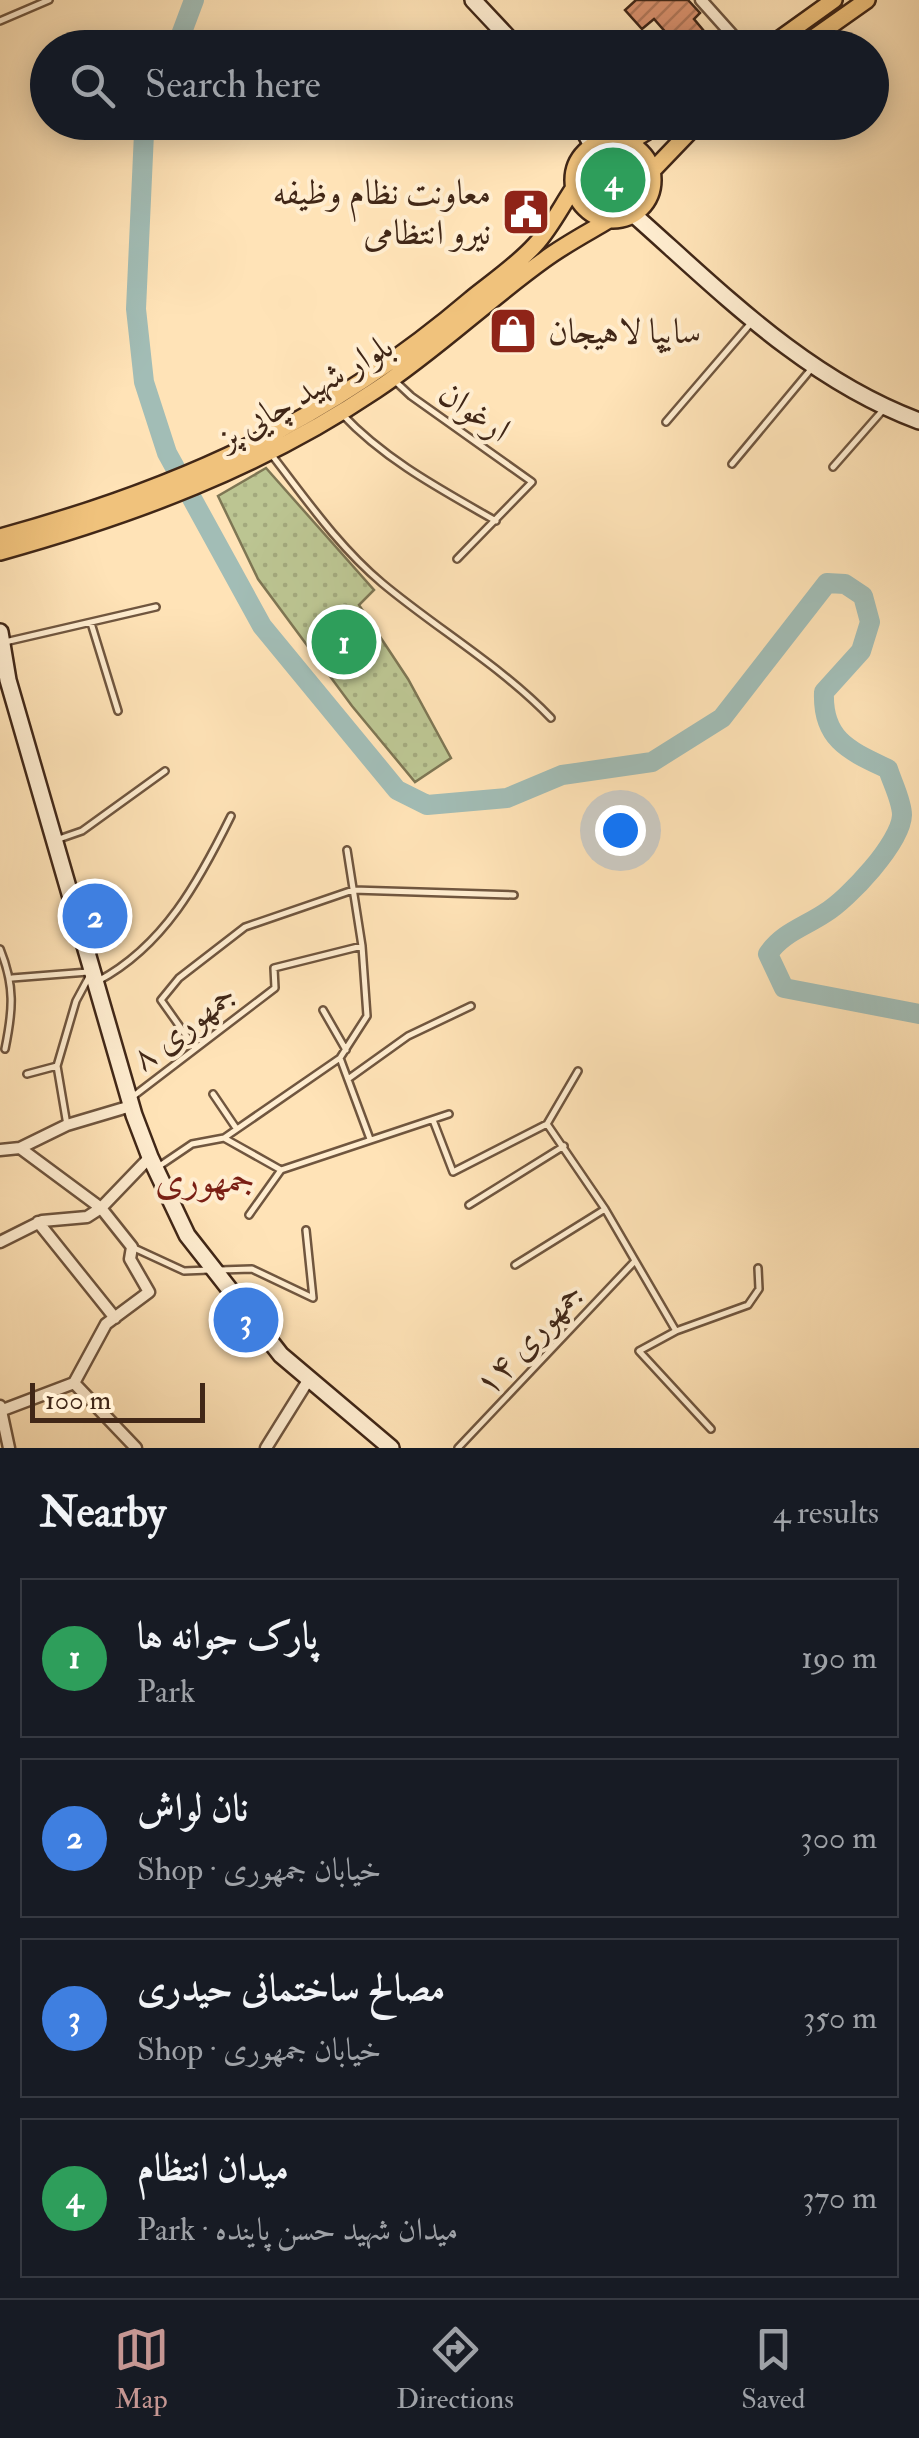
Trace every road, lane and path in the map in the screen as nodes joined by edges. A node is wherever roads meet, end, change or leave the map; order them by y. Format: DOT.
graph roads {
  1 [pos="49,0"];
  2 [pos="473,0"];
  3 [pos="701,0"];
  4 [pos="834,0"];
  5 [pos="866,0"];
  6 [pos="0,20"];
  7 [pos="501,30"];
  8 [pos="728,30"];
  9 [pos="793,30"];
  10 [pos="824,30"];
  11 [pos="589,140"];
  12 [pos="632,140"];
  13 [pos="681,140"];
  14 [pos="628,142"];
  15 [pos="592,145"];
  16 [pos="652,170"];
  17 [pos="573,189"];
  18 [pos="633,214"];
  19 [pos="609,220"];
  20 [pos="752,320"];
  21 [pos="812,368"];
  22 [pos="392,378"];
  23 [pos="885,408"];
  24 [pos="340,412"];
  25 [pos="919,421"];
  26 [pos="666,422"];
  27 [pos="269,452"];
  28 [pos="732,464"];
  29 [pos="834,467"];
  30 [pos="211,472"];
  31 [pos="161,495"];
  32 [pos="496,521"];
  33 [pos="0,537"];
  34 [pos="0,552"];
  35 [pos="457,559"];
  36 [pos="156,607"];
  37 [pos="90,622"];
  38 [pos="2,647"];
  39 [pos="118,710"];
  40 [pos="551,718"];
  41 [pos="165,771"];
  42 [pos="231,816"];
  43 [pos="53,840"];
  44 [pos="347,850"];
  45 [pos="354,890"];
  46 [pos="514,896"];
  47 [pos="362,946"];
  48 [pos="0,949"];
  49 [pos="93,977"];
  50 [pos="12,978"];
  51 [pos="471,1006"];
  52 [pos="323,1010"];
  53 [pos="195,1048"];
  54 [pos="6,1049"];
  55 [pos="346,1050"];
  56 [pos="340,1058"];
  57 [pos="58,1066"];
  58 [pos="578,1071"];
  59 [pos="27,1074"];
  60 [pos="348,1079"];
  61 [pos="213,1094"];
  62 [pos="130,1102"];
  63 [pos="449,1114"];
  64 [pos="433,1119"];
  65 [pos="546,1124"];
  66 [pos="66,1125"];
  67 [pos="236,1128"];
  68 [pos="224,1138"];
  69 [pos="370,1139"];
  70 [pos="564,1146"];
  71 [pos="20,1148"];
  72 [pos="0,1150"];
  73 [pos="153,1163"];
  74 [pos="280,1170"];
  75 [pos="469,1204"];
  76 [pos="100,1208"];
  77 [pos="605,1209"];
  78 [pos="249,1215"];
  79 [pos="38,1222"];
  80 [pos="306,1230"];
  81 [pos="0,1242"];
  82 [pos="132,1246"];
  83 [pos="634,1262"];
  84 [pos="515,1265"];
  85 [pos="758,1268"];
  86 [pos="214,1270"];
  87 [pos="115,1318"];
  88 [pos="676,1331"];
  89 [pos="310,1379"];
  90 [pos="74,1383"];
  91 [pos="0,1409"];
  92 [pos="710,1429"];
  93 [pos="9,1448"];
  94 [pos="136,1448"];
  95 [pos="266,1448"];
  96 [pos="391,1448"];
  97 [pos="458,1448"];
  1 -- 6 [label="lane"];
  2 -- 7 [label="main road"];
  3 -- 8 [label="street"];
  4 -- 9 [label="main road"];
  5 -- 10 [label="main road"];
  11 -- 15 [label="main road"];
  12 -- 14 [label="main road"];
  13 -- 16 [label="main road"];
  14 -- 15 [label="main road"];
  14 -- 16 [label="main road"];
  15 -- 17 [label="main road"];
  16 -- 18 [label="main road"];
  17 -- 19 [label="main road"];
  17 -- 30 [label="main road, بلوار شهید چایی پز"];
  18 -- 19 [label="main road"];
  18 -- 20 [label="main road"];
  19 -- 22 [label="main road, بلوار شهید چایی پز"];
  20 -- 21 [label="main road"];
  20 -- 26 [label="lane"];
  21 -- 23 [label="main road"];
  21 -- 28 [label="lane"];
  22 -- 24 [label="main road, بلوار شهید چایی پز"];
  22 -- 32 [label="lane, ارغوان"];
  23 -- 25 [label="main road"];
  23 -- 29 [label="lane"];
  24 -- 27 [label="main road, بلوار شهید چایی پز"];
  24 -- 32 [label="lane"];
  27 -- 30 [label="main road, بلوار شهید چایی پز"];
  27 -- 40 [label="lane"];
  30 -- 31 [label="main road, بلوار شهید چایی پز"];
  31 -- 33 [label="main road, بلوار شهید چایی پز"];
  31 -- 34 [label="main road, بلوار شهید چایی پز"];
  32 -- 35 [label="lane"];
  36 -- 37 [label="lane"];
  37 -- 38 [label="lane"];
  37 -- 39 [label="lane"];
  38 -- 43 [label="main road"];
  41 -- 43 [label="lane"];
  42 -- 49 [label="lane"];
  43 -- 49 [label="main road"];
  44 -- 45 [label="lane"];
  45 -- 46 [label="lane"];
  45 -- 47 [label="lane"];
  45 -- 53 [label="lane"];
  47 -- 53 [label="lane, جمهوری ۸"];
  47 -- 55 [label="lane"];
  48 -- 50 [label="lane"];
  49 -- 50 [label="lane"];
  49 -- 57 [label="lane"];
  49 -- 62 [label="main road"];
  50 -- 54 [label="lane"];
  51 -- 60 [label="lane"];
  52 -- 55 [label="lane"];
  53 -- 62 [label="lane, جمهوری ۸"];
  55 -- 56 [label="lane"];
  56 -- 60 [label="lane"];
  56 -- 67 [label="lane"];
  57 -- 59 [label="lane"];
  57 -- 66 [label="lane"];
  58 -- 65 [label="lane"];
  60 -- 69 [label="lane"];
  61 -- 67 [label="lane"];
  62 -- 66 [label="street"];
  62 -- 73 [label="main road"];
  63 -- 64 [label="lane"];
  64 -- 65 [label="lane"];
  64 -- 69 [label="lane"];
  65 -- 70 [label="lane"];
  66 -- 71 [label="street"];
  67 -- 68 [label="lane"];
  68 -- 73 [label="lane"];
  68 -- 74 [label="lane"];
  69 -- 74 [label="lane"];
  70 -- 75 [label="lane"];
  70 -- 77 [label="lane"];
  71 -- 72 [label="street"];
  71 -- 76 [label="street"];
  73 -- 76 [label="street"];
  73 -- 86 [label="main road"];
  74 -- 78 [label="lane"];
  76 -- 79 [label="street"];
  76 -- 82 [label="street"];
  77 -- 83 [label="lane"];
  77 -- 84 [label="lane"];
  79 -- 81 [label="street"];
  79 -- 87 [label="street"];
  80 -- 86 [label="lane"];
  82 -- 86 [label="lane"];
  82 -- 87 [label="street"];
  83 -- 88 [label="lane"];
  83 -- 97 [label="lane, جمهوری ۱۴"];
  85 -- 88 [label="lane"];
  86 -- 89 [label="main road"];
  87 -- 90 [label="street"];
  88 -- 92 [label="lane"];
  89 -- 95 [label="street"];
  89 -- 96 [label="main road"];
  90 -- 91 [label="street"];
  90 -- 94 [label="street"];
  91 -- 93 [label="street"];
}
